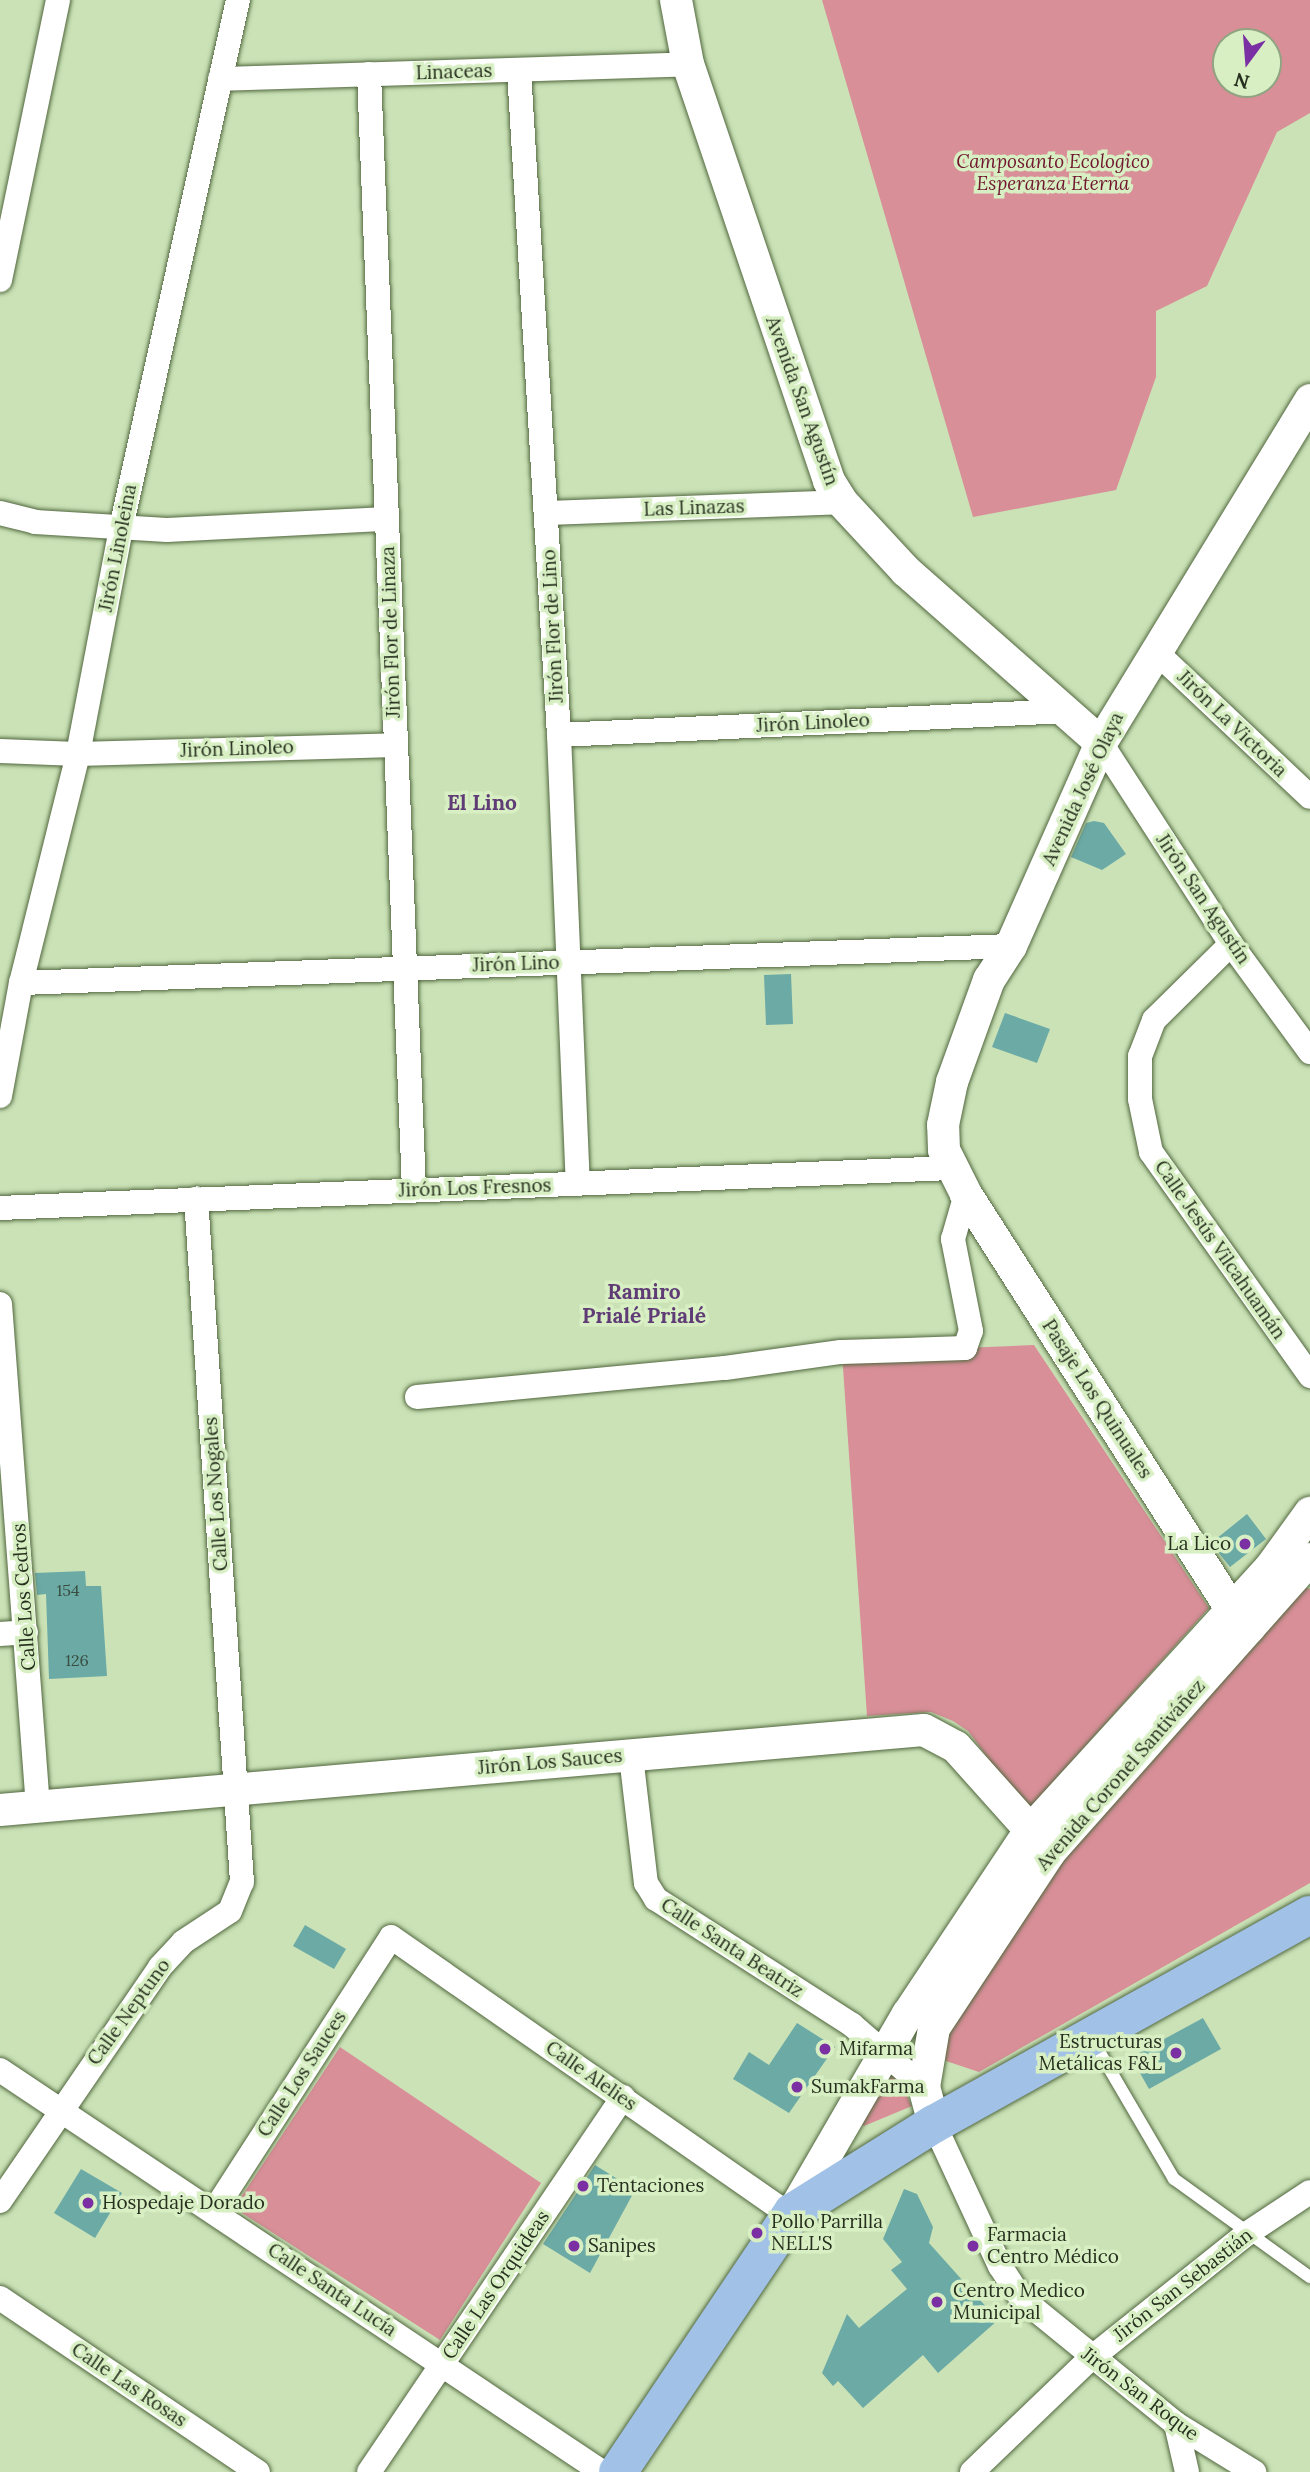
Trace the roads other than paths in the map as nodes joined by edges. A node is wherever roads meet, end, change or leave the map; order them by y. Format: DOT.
graph roads {
  1 [pos="58,0"];
  2 [pos="238,0"];
  3 [pos="676,0"];
  4 [pos="688,64"];
  5 [pos="519,69"];
  6 [pos="369,74"];
  7 [pos="220,79"];
  8 [pos="0,280"];
  9 [pos="1310,400"];
  10 [pos="842,502"];
  11 [pos="0,513"];
  12 [pos="546,513"];
  13 [pos="387,519"];
  14 [pos="121,528"];
  15 [pos="1154,650"];
  16 [pos="1067,711"];
  17 [pos="559,735"];
  18 [pos="1101,743"];
  19 [pos="396,745"];
  20 [pos="0,751"];
  21 [pos="78,754"];
  22 [pos="1310,797"];
  23 [pos="1231,944"];
  24 [pos="1011,946"];
  25 [pos="569,962"];
  26 [pos="405,968"];
  27 [pos="21,983"];
  28 [pos="1310,1052"];
  29 [pos="0,1096"];
  30 [pos="958,1181"];
  31 [pos="578,1183"];
  32 [pos="414,1190"];
  33 [pos="197,1199"];
  34 [pos="0,1208"];
  35 [pos="0,1304"];
  36 [pos="1310,1376"];
  37 [pos="417,1397"];
  38 [pos="1310,1513"];
  39 [pos="10,1547"];
  40 [pos="1310,1559"];
  41 [pos="1240,1619"];
  42 [pos="26,1632"];
  43 [pos="0,1634"];
  44 [pos="631,1756"];
  45 [pos="236,1788"];
  46 [pos="38,1807"];
  47 [pos="0,1810"];
  48 [pos="1040,1842"];
  49 [pos="1310,1914"];
  50 [pos="391,1937"];
  51 [pos="1091,2037"];
  52 [pos="884,2054"];
  53 [pos="0,2070"];
  54 [pos="924,2087"];
  55 [pos="623,2098"];
  56 [pos="61,2108"];
  57 [pos="934,2124"];
  58 [pos="1310,2192"];
  59 [pos="0,2201"];
  60 [pos="214,2211"];
  61 [pos="792,2214"];
  62 [pos="1248,2233"];
  63 [pos="1310,2277"];
  64 [pos="0,2298"];
  65 [pos="1090,2359"];
  66 [pos="442,2364"];
  67 [pos="1176,2424"];
  68 [pos="258,2472"];
  69 [pos="369,2472"];
  70 [pos="602,2472"];
  71 [pos="618,2472"];
  72 [pos="972,2472"];
  73 [pos="1187,2472"];
  74 [pos="1254,2472"];
  1 -- 8 [label="street"];
  2 -- 7 [label="street, Jirón Linoleina"];
  3 -- 4 [label="street, Avenida San Agustín"];
  4 -- 5 [label="street, Linaceas"];
  4 -- 10 [label="street, Avenida San Agustín"];
  5 -- 6 [label="street, Linaceas"];
  5 -- 12 [label="street, Jirón Flor de Lino"];
  6 -- 7 [label="street, Linaceas"];
  6 -- 13 [label="street, Jirón Flor de Linaza"];
  7 -- 14 [label="street, Jirón Linoleina"];
  9 -- 15 [label="street, Avenida José Olaya"];
  10 -- 12 [label="street, Las Linazas"];
  10 -- 16 [label="street, Avenida San Agustín"];
  11 -- 14 [label="street"];
  12 -- 17 [label="street, Jirón Flor de Lino"];
  13 -- 14 [label="street"];
  13 -- 19 [label="street, Jirón Flor de Linaza"];
  14 -- 21 [label="street, Jirón Linoleina"];
  15 -- 18 [label="street, Avenida José Olaya"];
  15 -- 22 [label="street, Jirón La Victoria"];
  16 -- 17 [label="street, Jirón Linoleo"];
  16 -- 18 [label="street, Avenida San Agustín"];
  17 -- 25 [label="street, Jirón Flor de Lino"];
  18 -- 23 [label="street, Jirón San Agustín"];
  18 -- 24 [label="street, Avenida José Olaya"];
  19 -- 21 [label="street, Jirón Linoleo"];
  19 -- 26 [label="street, Jirón Flor de Linaza"];
  20 -- 21 [label="street, Jirón Linoleo"];
  21 -- 27 [label="street, Jirón Linoleina"];
  23 -- 28 [label="street, Jirón San Agustín"];
  23 -- 36 [label="street, Calle Jesús Vilcahuamán"];
  24 -- 25 [label="street, Jirón Lino"];
  24 -- 30 [label="street, Avenida José Olaya"];
  25 -- 26 [label="street, Jirón Lino"];
  25 -- 31 [label="street, Jirón Flor de Lino"];
  26 -- 27 [label="street, Jirón Lino"];
  26 -- 32 [label="street, Jirón Flor de Linaza"];
  27 -- 29 [label="street, Jirón Linoleina"];
  30 -- 31 [label="street, Jirón Los Fresnos"];
  30 -- 37 [label="street"];
  30 -- 41 [label="street, Pasaje Los Quinuales"];
  31 -- 32 [label="street, Jirón Los Fresnos"];
  32 -- 33 [label="street, Jirón Los Fresnos"];
  33 -- 34 [label="street, Jirón Los Fresnos"];
  33 -- 45 [label="street, Calle Los Nogales"];
  35 -- 39 [label="street, Calle Los Cedros"];
  38 -- 41 [label="street, Avenida Coronel Santiváñez"];
  39 -- 42 [label="street, Calle Los Cedros"];
  40 -- 41 [label="street, Avenida Coronel Santiváñez"];
  41 -- 48 [label="street, Avenida Coronel Santiváñez"];
  42 -- 43 [label="street"];
  42 -- 46 [label="street, Calle Los Cedros"];
  44 -- 45 [label="street, Jirón Los Sauces"];
  44 -- 48 [label="street, Jirón Los Sauces"];
  44 -- 52 [label="street, Calle Santa Beatriz"];
  45 -- 46 [label="street, Jirón Los Sauces"];
  45 -- 56 [label="street, Calle Neptuno"];
  46 -- 47 [label="street, Jirón Los Sauces"];
  48 -- 52 [label="street, Avenida Coronel Santiváñez"];
  48 -- 54 [label="street, Avenida Coronel Santiváñez"];
  49 -- 51 [label="main road"];
  50 -- 55 [label="street, Calle Alelies"];
  50 -- 60 [label="street, Calle Los Sauces"];
  51 -- 57 [label="main road"];
  51 -- 62 [label="lane"];
  52 -- 54 [label="street, Calle Santa Beatriz"];
  52 -- 61 [label="street, Avenida Coronel Santiváñez"];
  53 -- 56 [label="street, Calle Santa Lucía"];
  54 -- 57 [label="street, Avenida Coronel Santiváñez"];
  55 -- 61 [label="street, Calle Alelies"];
  55 -- 66 [label="street, Calle Las Orquideas"];
  56 -- 59 [label="street, Calle Neptuno"];
  56 -- 60 [label="street, Calle Santa Lucía"];
  57 -- 61 [label="main road"];
  57 -- 65 [label="street, Jirón San Roque"];
  58 -- 62 [label="street, Jirón San Sebastián"];
  60 -- 66 [label="street, Calle Santa Lucía"];
  61 -- 71 [label="main road"];
  62 -- 63 [label="lane"];
  62 -- 65 [label="street, Jirón San Sebastián"];
  64 -- 68 [label="street, Calle Las Rosas"];
  65 -- 67 [label="street, Jirón San Roque"];
  65 -- 72 [label="street, Jirón San Sebastián"];
  66 -- 69 [label="street, Calle Las Orquideas"];
  66 -- 70 [label="street, Calle Santa Lucía"];
  67 -- 73 [label="street"];
  67 -- 74 [label="street, Jirón San Roque"];
}
